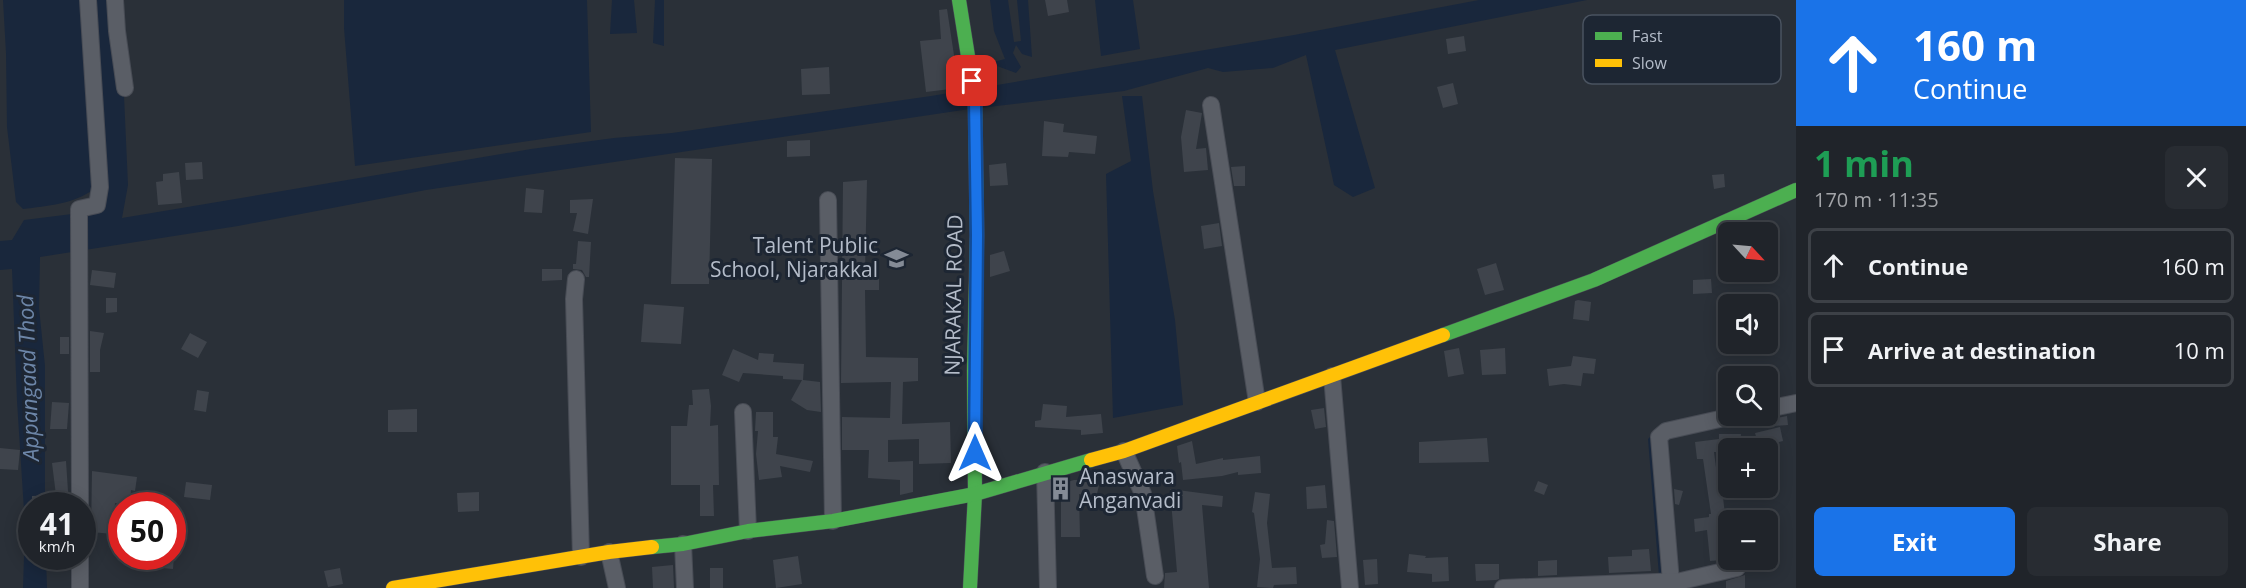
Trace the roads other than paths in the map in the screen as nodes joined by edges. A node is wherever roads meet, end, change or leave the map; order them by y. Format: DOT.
graph roads {
  1 [pos="88,0"];
  2 [pos="115,0"];
  3 [pos="958,0"];
  4 [pos="125,88"];
  5 [pos="1211,105"];
  6 [pos="1796,190"];
  7 [pos="828,200"];
  8 [pos="576,279"];
  9 [pos="1332,376"];
  10 [pos="1257,402"];
  11 [pos="1796,403"];
  12 [pos="1778,407"];
  13 [pos="743,412"];
  14 [pos="1718,419"];
  15 [pos="1124,451"];
  16 [pos="1045,472"];
  17 [pos="80,492"];
  18 [pos="975,494"];
  19 [pos="833,521"];
  20 [pos="748,531"];
  21 [pos="683,544"];
  22 [pos="609,552"];
  23 [pos="581,557"];
  24 [pos="80,570"];
  25 [pos="1727,570"];
  26 [pos="1155,576"];
  27 [pos="1656,584"];
  28 [pos="80,588"];
  29 [pos="393,588"];
  30 [pos="617,588"];
  31 [pos="685,588"];
  32 [pos="970,588"];
  33 [pos="1048,588"];
  34 [pos="1350,588"];
  35 [pos="1503,588"];
  1 -- 17 [label="street"];
  2 -- 4 [label="street"];
  3 -- 18 [label="street, NJARAKAL ROAD"];
  5 -- 10 [label="street"];
  6 -- 9 [label="street"];
  7 -- 19 [label="street"];
  8 -- 23 [label="street"];
  9 -- 10 [label="street"];
  9 -- 34 [label="street"];
  10 -- 15 [label="street"];
  11 -- 12 [label="street"];
  13 -- 20 [label="street"];
  14 -- 27 [label="street"];
  15 -- 16 [label="street"];
  15 -- 26 [label="street"];
  16 -- 18 [label="street"];
  16 -- 33 [label="street"];
  18 -- 19 [label="street"];
  18 -- 32 [label="street, NJARAKAL ROAD"];
  19 -- 20 [label="street"];
  20 -- 21 [label="street"];
  21 -- 22 [label="street"];
  21 -- 31 [label="street"];
  22 -- 23 [label="street"];
  22 -- 30 [label="street"];
  23 -- 29 [label="street"];
  24 -- 28 [label="street"];
  25 -- 27 [label="street"];
  27 -- 35 [label="street"];
}
